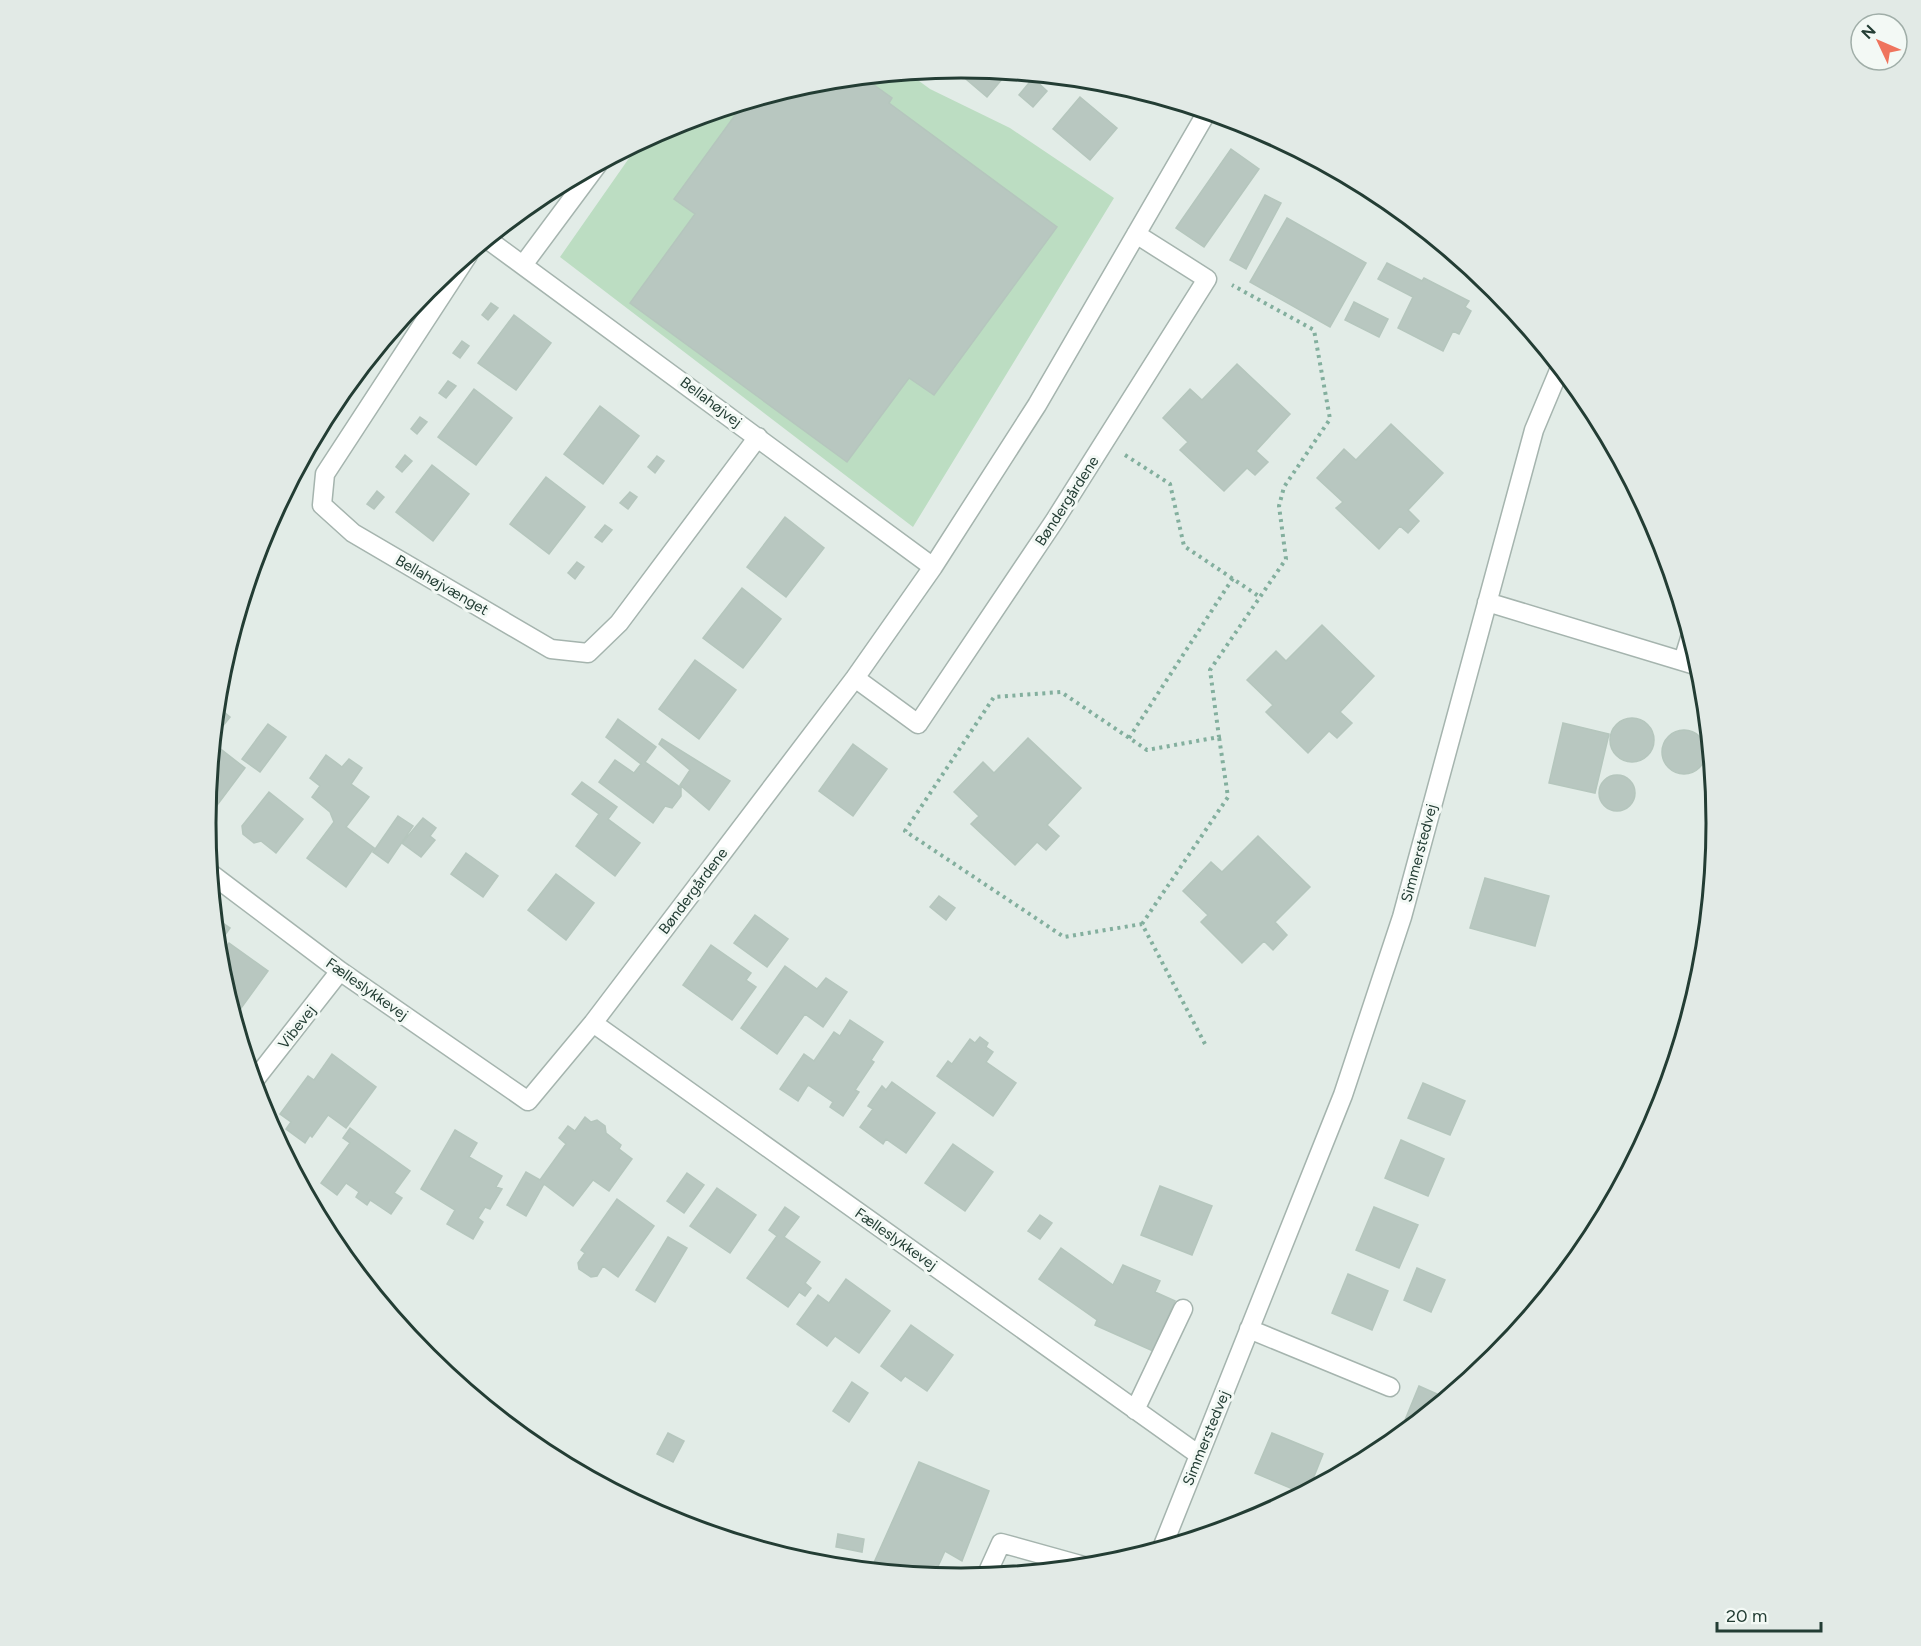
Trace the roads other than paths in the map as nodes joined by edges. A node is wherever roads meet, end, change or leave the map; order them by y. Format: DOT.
graph roads {
  1 [pos="1203,119"];
  2 [pos="587,178"];
  3 [pos="1136,234"];
  4 [pos="493,243"];
  5 [pos="523,265"];
  6 [pos="453,278"];
  7 [pos="1557,376"];
  8 [pos="758,437"];
  9 [pos="933,567"];
  10 [pos="1487,602"];
  11 [pos="1687,662"];
  12 [pos="855,678"];
  13 [pos="218,879"];
  14 [pos="340,971"];
  15 [pos="593,1023"];
  16 [pos="260,1075"];
  17 [pos="528,1101"];
  18 [pos="1183,1309"];
  19 [pos="1249,1329"];
  20 [pos="1390,1387"];
  21 [pos="1135,1410"];
  22 [pos="1199,1455"];
  23 [pos="1165,1539"];
  24 [pos="1065,1561"];
  25 [pos="990,1567"];
  1 -- 3 [label="street, Bøndergårdene"];
  2 -- 5 [label="street"];
  3 -- 9 [label="street, Bøndergårdene"];
  3 -- 12 [label="street, Bøndergårdene"];
  4 -- 5 [label="street, Bellahøjvej"];
  5 -- 8 [label="street, Bellahøjvej"];
  6 -- 8 [label="street, Bellahøjvænget"];
  7 -- 10 [label="street, Simmerstedvej"];
  8 -- 9 [label="street, Bellahøjvej"];
  9 -- 12 [label="street, Bøndergårdene"];
  10 -- 11 [label="street"];
  10 -- 19 [label="street, Simmerstedvej"];
  12 -- 15 [label="street, Bøndergårdene"];
  13 -- 14 [label="street, Fælleslykkevej"];
  14 -- 16 [label="street, Vibevej"];
  14 -- 17 [label="street, Fælleslykkevej"];
  15 -- 17 [label="street, Bøndergårdene"];
  15 -- 21 [label="street, Fælleslykkevej"];
  18 -- 21 [label="street"];
  19 -- 20 [label="street"];
  19 -- 22 [label="street, Simmerstedvej"];
  21 -- 22 [label="street, Fælleslykkevej"];
  22 -- 23 [label="street, Simmerstedvej"];
  24 -- 25 [label="street"];
}
